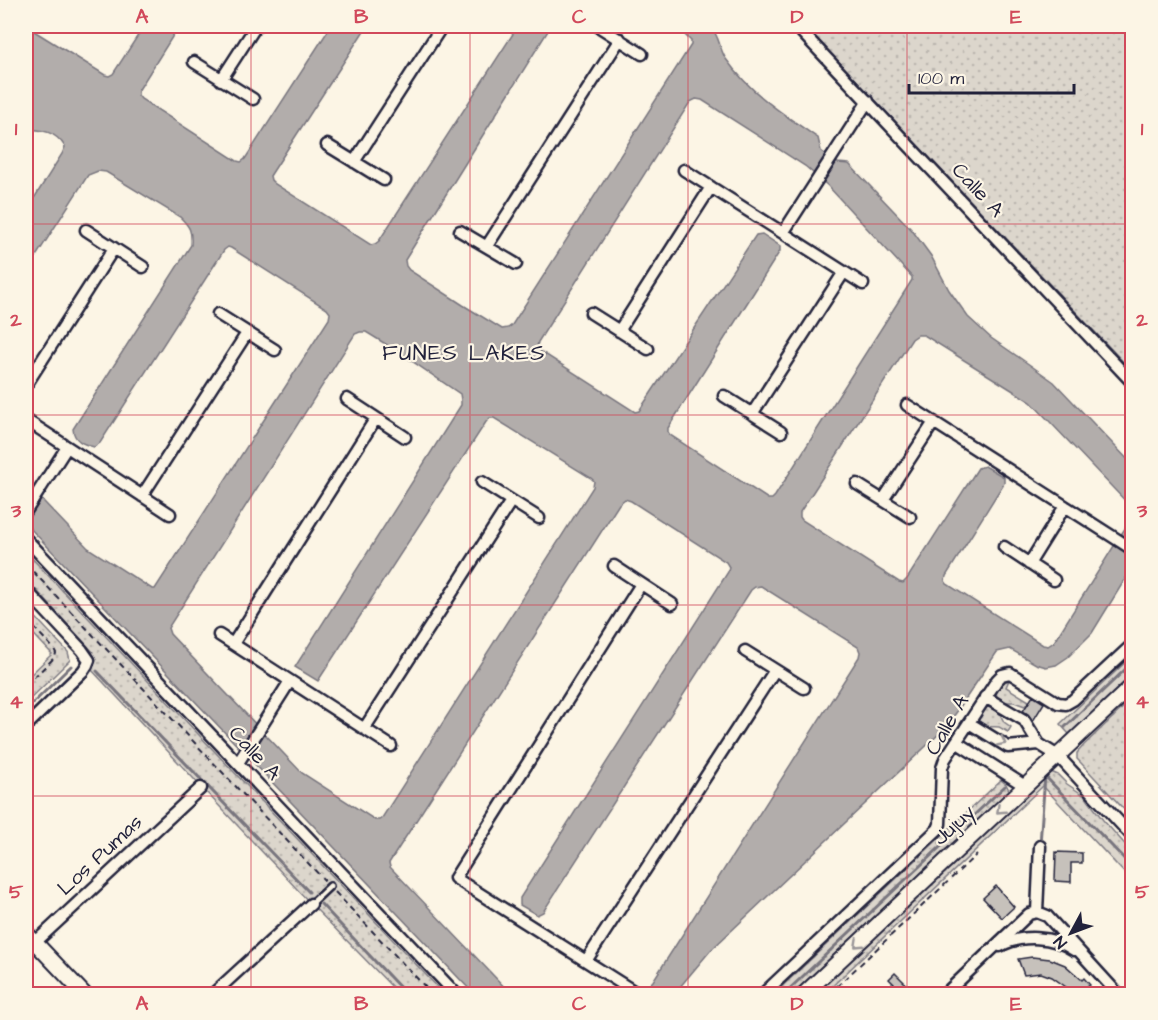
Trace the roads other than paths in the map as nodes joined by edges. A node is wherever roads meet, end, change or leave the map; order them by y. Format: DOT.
graph roads {
  1 [pos="256,26"];
  2 [pos="442,26"];
  3 [pos="598,26"];
  4 [pos="796,26"];
  5 [pos="620,39"];
  6 [pos="642,54"];
  7 [pos="194,62"];
  8 [pos="221,80"];
  9 [pos="253,99"];
  10 [pos="868,101"];
  11 [pos="327,145"];
  12 [pos="354,162"];
  13 [pos="684,170"];
  14 [pos="384,180"];
  15 [pos="711,187"];
  16 [pos="86,230"];
  17 [pos="460,231"];
  18 [pos="783,233"];
  19 [pos="487,246"];
  20 [pos="114,248"];
  21 [pos="516,264"];
  22 [pos="143,267"];
  23 [pos="844,272"];
  24 [pos="863,284"];
  25 [pos="591,313"];
  26 [pos="218,314"];
  27 [pos="619,331"];
  28 [pos="247,333"];
  29 [pos="648,349"];
  30 [pos="274,350"];
  31 [pos="1132,382"];
  32 [pos="26,386"];
  33 [pos="724,396"];
  34 [pos="347,399"];
  35 [pos="907,405"];
  36 [pos="753,414"];
  37 [pos="376,418"];
  38 [pos="26,420"];
  39 [pos="934,422"];
  40 [pos="781,432"];
  41 [pos="405,436"];
  42 [pos="67,447"];
  43 [pos="482,482"];
  44 [pos="857,484"];
  45 [pos="142,496"];
  46 [pos="883,500"];
  47 [pos="511,501"];
  48 [pos="1065,506"];
  49 [pos="26,511"];
  50 [pos="170,514"];
  51 [pos="539,518"];
  52 [pos="910,518"];
  53 [pos="26,539"];
  54 [pos="1004,547"];
  55 [pos="1132,549"];
  56 [pos="1029,564"];
  57 [pos="614,566"];
  58 [pos="1054,580"];
  59 [pos="641,584"];
  60 [pos="26,590"];
  61 [pos="672,604"];
  62 [pos="219,635"];
  63 [pos="233,644"];
  64 [pos="1132,645"];
  65 [pos="745,651"];
  66 [pos="776,670"];
  67 [pos="290,681"];
  68 [pos="1132,687"];
  69 [pos="804,688"];
  70 [pos="985,697"];
  71 [pos="969,723"];
  72 [pos="26,726"];
  73 [pos="364,729"];
  74 [pos="956,742"];
  75 [pos="1039,744"];
  76 [pos="391,746"];
  77 [pos="1058,756"];
  78 [pos="238,763"];
  79 [pos="1025,786"];
  80 [pos="201,788"];
  81 [pos="1132,836"];
  82 [pos="1040,846"];
  83 [pos="330,886"];
  84 [pos="311,904"];
  85 [pos="1038,912"];
  86 [pos="28,942"];
  87 [pos="989,952"];
  88 [pos="1083,956"];
  89 [pos="586,961"];
  90 [pos="635,993"];
  91 [pos="84,994"];
  92 [pos="213,994"];
  93 [pos="456,994"];
  94 [pos="763,994"];
  95 [pos="804,994"];
  96 [pos="945,994"];
  97 [pos="1118,994"];
  1 -- 8 [label="street"];
  2 -- 12 [label="street"];
  3 -- 5 [label="street"];
  4 -- 10 [label="street, Calle A"];
  5 -- 6 [label="street"];
  5 -- 19 [label="street"];
  7 -- 8 [label="street"];
  8 -- 9 [label="street"];
  10 -- 18 [label="street"];
  10 -- 31 [label="street, Calle A"];
  11 -- 12 [label="street"];
  12 -- 14 [label="street"];
  13 -- 15 [label="street"];
  15 -- 18 [label="street"];
  15 -- 27 [label="street"];
  16 -- 20 [label="street"];
  17 -- 19 [label="street"];
  18 -- 23 [label="street"];
  19 -- 21 [label="street"];
  20 -- 22 [label="street"];
  20 -- 32 [label="street"];
  23 -- 24 [label="street"];
  23 -- 36 [label="street"];
  25 -- 27 [label="street"];
  26 -- 28 [label="street"];
  27 -- 29 [label="street"];
  28 -- 30 [label="street"];
  28 -- 45 [label="street"];
  33 -- 36 [label="street"];
  34 -- 37 [label="street"];
  35 -- 39 [label="street"];
  36 -- 40 [label="street"];
  37 -- 41 [label="street"];
  37 -- 63 [label="street"];
  38 -- 42 [label="street"];
  39 -- 46 [label="street"];
  39 -- 48 [label="street"];
  42 -- 45 [label="street"];
  42 -- 49 [label="street"];
  43 -- 47 [label="street"];
  44 -- 46 [label="street"];
  45 -- 50 [label="street"];
  46 -- 52 [label="street"];
  47 -- 51 [label="street"];
  47 -- 73 [label="street"];
  48 -- 55 [label="street"];
  48 -- 56 [label="street"];
  53 -- 78 [label="street, Calle A"];
  54 -- 56 [label="street"];
  56 -- 58 [label="street"];
  57 -- 59 [label="street"];
  59 -- 61 [label="street"];
  59 -- 89 [label="street"];
  60 -- 72 [label="street"];
  62 -- 63 [label="street"];
  63 -- 67 [label="street"];
  64 -- 70 [label="street, Calle A"];
  65 -- 66 [label="street"];
  66 -- 69 [label="street"];
  66 -- 89 [label="street"];
  67 -- 73 [label="street"];
  67 -- 78 [label="street"];
  68 -- 77 [label="street, Jujuy"];
  70 -- 71 [label="street, Calle A"];
  70 -- 75 [label="street"];
  71 -- 74 [label="street, Calle A"];
  71 -- 75 [label="street, one-way"];
  73 -- 76 [label="street"];
  74 -- 79 [label="street"];
  74 -- 94 [label="street, Calle A"];
  75 -- 77 [label="street"];
  77 -- 79 [label="street, Jujuy"];
  77 -- 81 [label="street"];
  78 -- 93 [label="street, Calle A"];
  79 -- 95 [label="street, Jujuy, one-way"];
  80 -- 86 [label="street, Los Pumas"];
  82 -- 85 [label="street"];
  83 -- 84 [label="lane"];
  84 -- 92 [label="street"];
  85 -- 87 [label="street"];
  85 -- 88 [label="street"];
  86 -- 91 [label="street"];
  87 -- 88 [label="street"];
  87 -- 96 [label="street"];
  88 -- 97 [label="street"];
  89 -- 90 [label="street"];
}
